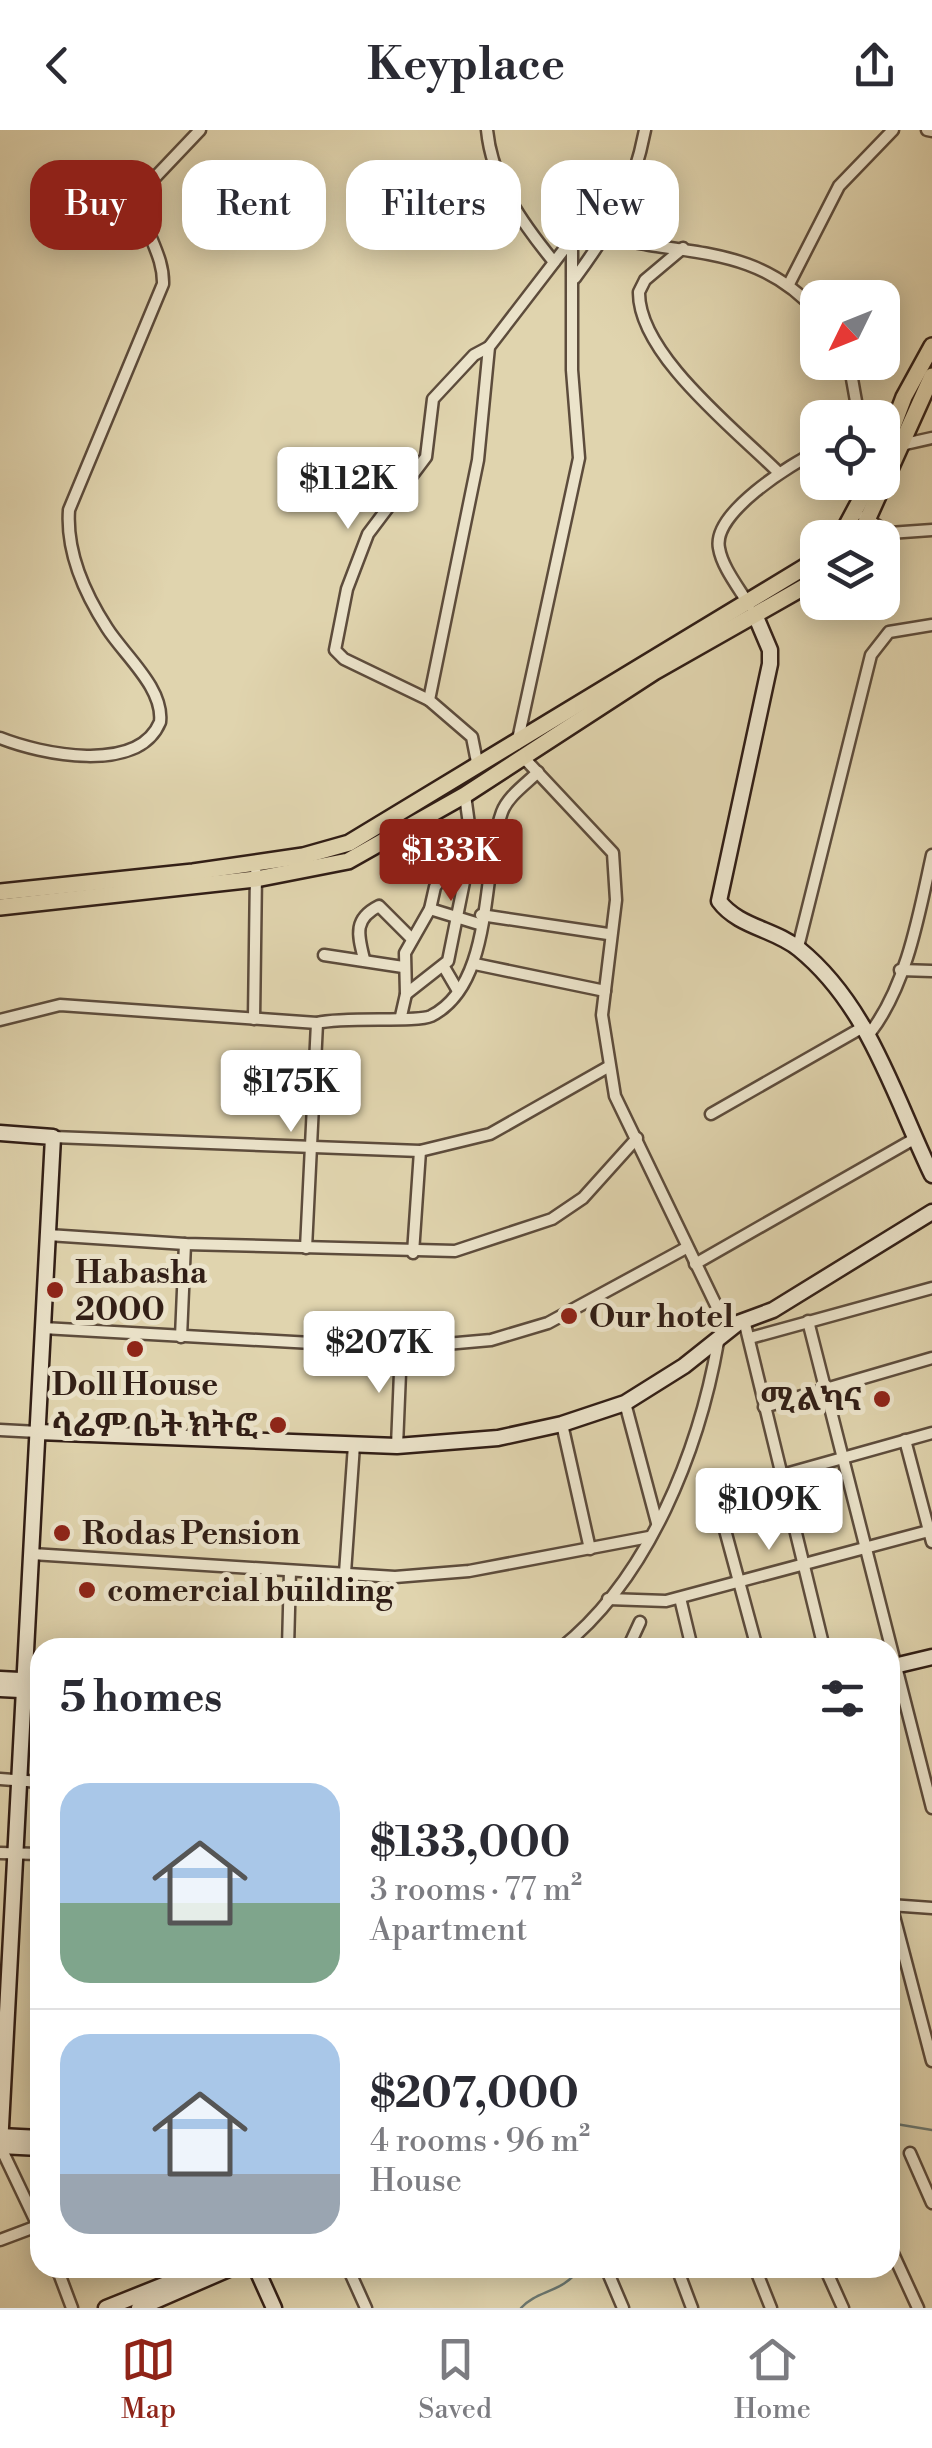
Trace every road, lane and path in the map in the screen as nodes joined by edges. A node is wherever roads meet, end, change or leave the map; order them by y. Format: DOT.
graph roads {
  1 [pos="200,130"];
  2 [pos="487,130"];
  3 [pos="645,130"];
  4 [pos="892,130"];
  5 [pos="639,160"];
  6 [pos="679,247"];
  7 [pos="684,248"];
  8 [pos="563,250"];
  9 [pos="573,250"];
  10 [pos="596,250"];
  11 [pos="554,262"];
  12 [pos="574,279"];
  13 [pos="790,284"];
  14 [pos="800,294"];
  15 [pos="932,346"];
  16 [pos="490,347"];
  17 [pos="932,376"];
  18 [pos="900,410"];
  19 [pos="932,438"];
  20 [pos="905,444"];
  21 [pos="800,462"];
  22 [pos="779,474"];
  23 [pos="866,500"];
  24 [pos="863,516"];
  25 [pos="859,520"];
  26 [pos="862,520"];
  27 [pos="932,530"];
  28 [pos="800,573"];
  29 [pos="800,587"];
  30 [pos="752,610"];
  31 [pos="932,625"];
  32 [pos="429,700"];
  33 [pos="0,738"];
  34 [pos="520,752"];
  35 [pos="478,767"];
  36 [pos="538,772"];
  37 [pos="466,796"];
  38 [pos="471,839"];
  39 [pos="496,847"];
  40 [pos="931,860"];
  41 [pos="449,867"];
  42 [pos="256,870"];
  43 [pos="466,872"];
  44 [pos="488,882"];
  45 [pos="0,892"];
  46 [pos="924,904"];
  47 [pos="0,908"];
  48 [pos="430,909"];
  49 [pos="457,916"];
  50 [pos="480,920"];
  51 [pos="932,922"];
  52 [pos="608,934"];
  53 [pos="412,939"];
  54 [pos="798,948"];
  55 [pos="324,955"];
  56 [pos="364,959"];
  57 [pos="475,964"];
  58 [pos="403,967"];
  59 [pos="444,967"];
  60 [pos="900,970"];
  61 [pos="932,970"];
  62 [pos="458,990"];
  63 [pos="604,991"];
  64 [pos="406,994"];
  65 [pos="401,1016"];
  66 [pos="0,1020"];
  67 [pos="254,1020"];
  68 [pos="317,1023"];
  69 [pos="867,1030"];
  70 [pos="608,1067"];
  71 [pos="711,1114"];
  72 [pos="0,1134"];
  73 [pos="52,1138"];
  74 [pos="638,1138"];
  75 [pos="914,1138"];
  76 [pos="311,1146"];
  77 [pos="420,1151"];
  78 [pos="932,1175"];
  79 [pos="932,1212"];
  80 [pos="48,1235"];
  81 [pos="185,1244"];
  82 [pos="306,1248"];
  83 [pos="686,1248"];
  84 [pos="413,1253"];
  85 [pos="695,1264"];
  86 [pos="932,1288"];
  87 [pos="744,1320"];
  88 [pos="808,1321"];
  89 [pos="43,1328"];
  90 [pos="181,1336"];
  91 [pos="723,1336"];
  92 [pos="750,1338"];
  93 [pos="401,1348"];
  94 [pos="932,1358"];
  95 [pos="826,1390"];
  96 [pos="625,1403"];
  97 [pos="764,1407"];
  98 [pos="562,1424"];
  99 [pos="0,1430"];
  100 [pos="38,1432"];
  101 [pos="932,1433"];
  102 [pos="905,1440"];
  103 [pos="354,1445"];
  104 [pos="397,1446"];
  105 [pos="843,1457"];
  106 [pos="782,1474"];
  107 [pos="657,1524"];
  108 [pos="726,1530"];
  109 [pos="931,1534"];
  110 [pos="649,1538"];
  111 [pos="590,1549"];
  112 [pos="865,1549"];
  113 [pos="32,1554"];
  114 [pos="804,1565"];
  115 [pos="290,1571"];
  116 [pos="346,1573"];
  117 [pos="738,1582"];
  118 [pos="680,1598"];
  119 [pos="608,1600"];
  120 [pos="640,1622"];
  121 [pos="33,1638"];
  122 [pos="288,1638"];
  123 [pos="570,1638"];
  124 [pos="633,1638"];
  125 [pos="690,1638"];
  126 [pos="753,1638"];
  127 [pos="822,1638"];
  128 [pos="886,1638"];
  129 [pos="932,1656"];
  130 [pos="900,1664"];
  131 [pos="0,1679"];
  132 [pos="30,1684"];
  133 [pos="30,1685"];
  134 [pos="0,1690"];
  135 [pos="900,1691"];
  136 [pos="30,1711"];
  137 [pos="0,1779"];
  138 [pos="22,1780"];
  139 [pos="30,1781"];
  140 [pos="932,1808"];
  141 [pos="0,1853"];
  142 [pos="18,1854"];
  143 [pos="30,1854"];
  144 [pos="900,1905"];
  145 [pos="932,1908"];
  146 [pos="900,1942"];
  147 [pos="932,2062"];
  148 [pos="0,2136"];
  149 [pos="30,2138"];
  150 [pos="0,2146"];
  151 [pos="30,2148"];
  152 [pos="910,2153"];
  153 [pos="932,2203"];
  154 [pos="30,2208"];
  155 [pos="30,2229"];
  156 [pos="0,2240"];
  157 [pos="900,2269"];
  158 [pos="62,2278"];
  159 [pos="177,2278"];
  160 [pos="208,2278"];
  161 [pos="256,2278"];
  162 [pos="258,2278"];
  163 [pos="352,2278"];
  164 [pos="610,2278"];
  165 [pos="681,2278"];
  166 [pos="759,2278"];
  167 [pos="830,2278"];
  168 [pos="72,2308"];
  169 [pos="106,2308"];
  170 [pos="139,2308"];
  171 [pos="266,2308"];
  172 [pos="274,2308"];
  173 [pos="366,2308"];
  174 [pos="623,2308"];
  175 [pos="692,2308"];
  176 [pos="771,2308"];
  177 [pos="843,2308"];
  178 [pos="918,2308"];
  1 -- 33 [label="street"];
  2 -- 11 [label="street"];
  3 -- 5 [label="street"];
  4 -- 13 [label="street"];
  6 -- 7 [label="street"];
  7 -- 13 [label="street"];
  7 -- 22 [label="street"];
  8 -- 11 [label="street"];
  9 -- 12 [label="street"];
  10 -- 12 [label="street"];
  11 -- 16 [label="street"];
  12 -- 34 [label="street"];
  13 -- 14 [label="street"];
  15 -- 18 [label="main road"];
  16 -- 32 [label="street"];
  16 -- 32 [label="street"];
  17 -- 20 [label="main road"];
  19 -- 20 [label="street"];
  20 -- 24 [label="main road"];
  21 -- 22 [label="street"];
  22 -- 30 [label="street"];
  23 -- 24 [label="main road"];
  24 -- 25 [label="main road"];
  24 -- 26 [label="main road"];
  24 -- 27 [label="street"];
  28 -- 30 [label="main road"];
  29 -- 30 [label="main road"];
  30 -- 34 [label="main road"];
  30 -- 54 [label="street"];
  31 -- 54 [label="street"];
  32 -- 35 [label="street"];
  34 -- 35 [label="main road"];
  34 -- 36 [label="street"];
  34 -- 37 [label="main road"];
  35 -- 42 [label="main road"];
  36 -- 39 [label="street"];
  36 -- 52 [label="street"];
  37 -- 38 [label="street"];
  37 -- 42 [label="main road"];
  38 -- 39 [label="street"];
  38 -- 41 [label="street"];
  39 -- 44 [label="street"];
  40 -- 46 [label="street"];
  41 -- 43 [label="street"];
  41 -- 48 [label="street"];
  42 -- 45 [label="main road"];
  42 -- 47 [label="main road"];
  42 -- 67 [label="street"];
  43 -- 44 [label="street"];
  43 -- 49 [label="street"];
  44 -- 50 [label="street"];
  46 -- 51 [label="street"];
  46 -- 60 [label="street"];
  48 -- 49 [label="street"];
  48 -- 53 [label="street"];
  49 -- 50 [label="street"];
  49 -- 59 [label="street"];
  50 -- 52 [label="street"];
  50 -- 57 [label="street"];
  52 -- 63 [label="street"];
  53 -- 56 [label="street"];
  53 -- 58 [label="street"];
  54 -- 69 [label="street"];
  55 -- 56 [label="street"];
  56 -- 58 [label="street"];
  57 -- 62 [label="street"];
  57 -- 63 [label="street"];
  58 -- 64 [label="street"];
  59 -- 62 [label="street"];
  59 -- 64 [label="street"];
  60 -- 61 [label="street"];
  60 -- 69 [label="street"];
  62 -- 65 [label="street"];
  63 -- 70 [label="street"];
  64 -- 65 [label="street"];
  65 -- 68 [label="street"];
  66 -- 67 [label="street"];
  67 -- 68 [label="street"];
  68 -- 76 [label="street"];
  69 -- 71 [label="street"];
  69 -- 75 [label="street"];
  70 -- 74 [label="street"];
  70 -- 77 [label="street"];
  72 -- 73 [label="street"];
  73 -- 76 [label="street"];
  73 -- 80 [label="street"];
  74 -- 83 [label="street"];
  74 -- 84 [label="street"];
  75 -- 78 [label="street"];
  75 -- 85 [label="street"];
  76 -- 77 [label="street"];
  76 -- 82 [label="street"];
  77 -- 84 [label="street"];
  79 -- 87 [label="street"];
  80 -- 81 [label="street"];
  80 -- 89 [label="street"];
  81 -- 82 [label="street"];
  81 -- 90 [label="street"];
  82 -- 84 [label="street"];
  83 -- 85 [label="street"];
  83 -- 93 [label="street"];
  85 -- 91 [label="street"];
  86 -- 88 [label="street"];
  87 -- 91 [label="street"];
  87 -- 92 [label="street"];
  88 -- 92 [label="street"];
  88 -- 95 [label="street"];
  89 -- 90 [label="street"];
  89 -- 100 [label="street"];
  90 -- 93 [label="street"];
  91 -- 96 [label="street"];
  91 -- 107 [label="street"];
  92 -- 97 [label="street"];
  93 -- 104 [label="street"];
  94 -- 95 [label="street"];
  95 -- 97 [label="street"];
  95 -- 105 [label="street"];
  96 -- 98 [label="street"];
  96 -- 107 [label="street"];
  97 -- 106 [label="street"];
  98 -- 104 [label="street"];
  98 -- 111 [label="street"];
  99 -- 100 [label="street"];
  100 -- 103 [label="street"];
  100 -- 113 [label="street"];
  101 -- 102 [label="street"];
  102 -- 105 [label="street"];
  102 -- 109 [label="street"];
  103 -- 104 [label="street"];
  103 -- 116 [label="street"];
  105 -- 106 [label="street"];
  105 -- 112 [label="street"];
  106 -- 114 [label="street"];
  107 -- 110 [label="street"];
  108 -- 117 [label="street"];
  109 -- 112 [label="street"];
  110 -- 111 [label="street"];
  110 -- 119 [label="street"];
  111 -- 116 [label="street"];
  112 -- 114 [label="street"];
  112 -- 128 [label="street"];
  113 -- 115 [label="street"];
  113 -- 121 [label="street"];
  114 -- 117 [label="street"];
  114 -- 127 [label="street"];
  115 -- 116 [label="street"];
  115 -- 122 [label="street"];
  117 -- 118 [label="street"];
  117 -- 126 [label="street"];
  118 -- 119 [label="street"];
  118 -- 125 [label="street"];
  119 -- 123 [label="street"];
  120 -- 124 [label="street"];
  129 -- 130 [label="street"];
  131 -- 132 [label="street"];
  133 -- 134 [label="street"];
  135 -- 140 [label="street"];
  136 -- 138 [label="street"];
  137 -- 138 [label="street"];
  138 -- 139 [label="street"];
  138 -- 142 [label="street"];
  141 -- 142 [label="street"];
  142 -- 143 [label="street"];
  142 -- 148 [label="street"];
  144 -- 145 [label="street"];
  146 -- 147 [label="street"];
  148 -- 149 [label="street"];
  148 -- 150 [label="street"];
  150 -- 151 [label="street"];
  150 -- 154 [label="street"];
  152 -- 153 [label="street"];
  155 -- 156 [label="street"];
  157 -- 178 [label="street"];
  158 -- 168 [label="street"];
  159 -- 169 [label="street"];
  160 -- 170 [label="street"];
  161 -- 171 [label="street"];
  162 -- 172 [label="street"];
  163 -- 173 [label="street"];
  164 -- 174 [label="street"];
  165 -- 175 [label="street"];
  166 -- 176 [label="street"];
  167 -- 177 [label="street"];
}
